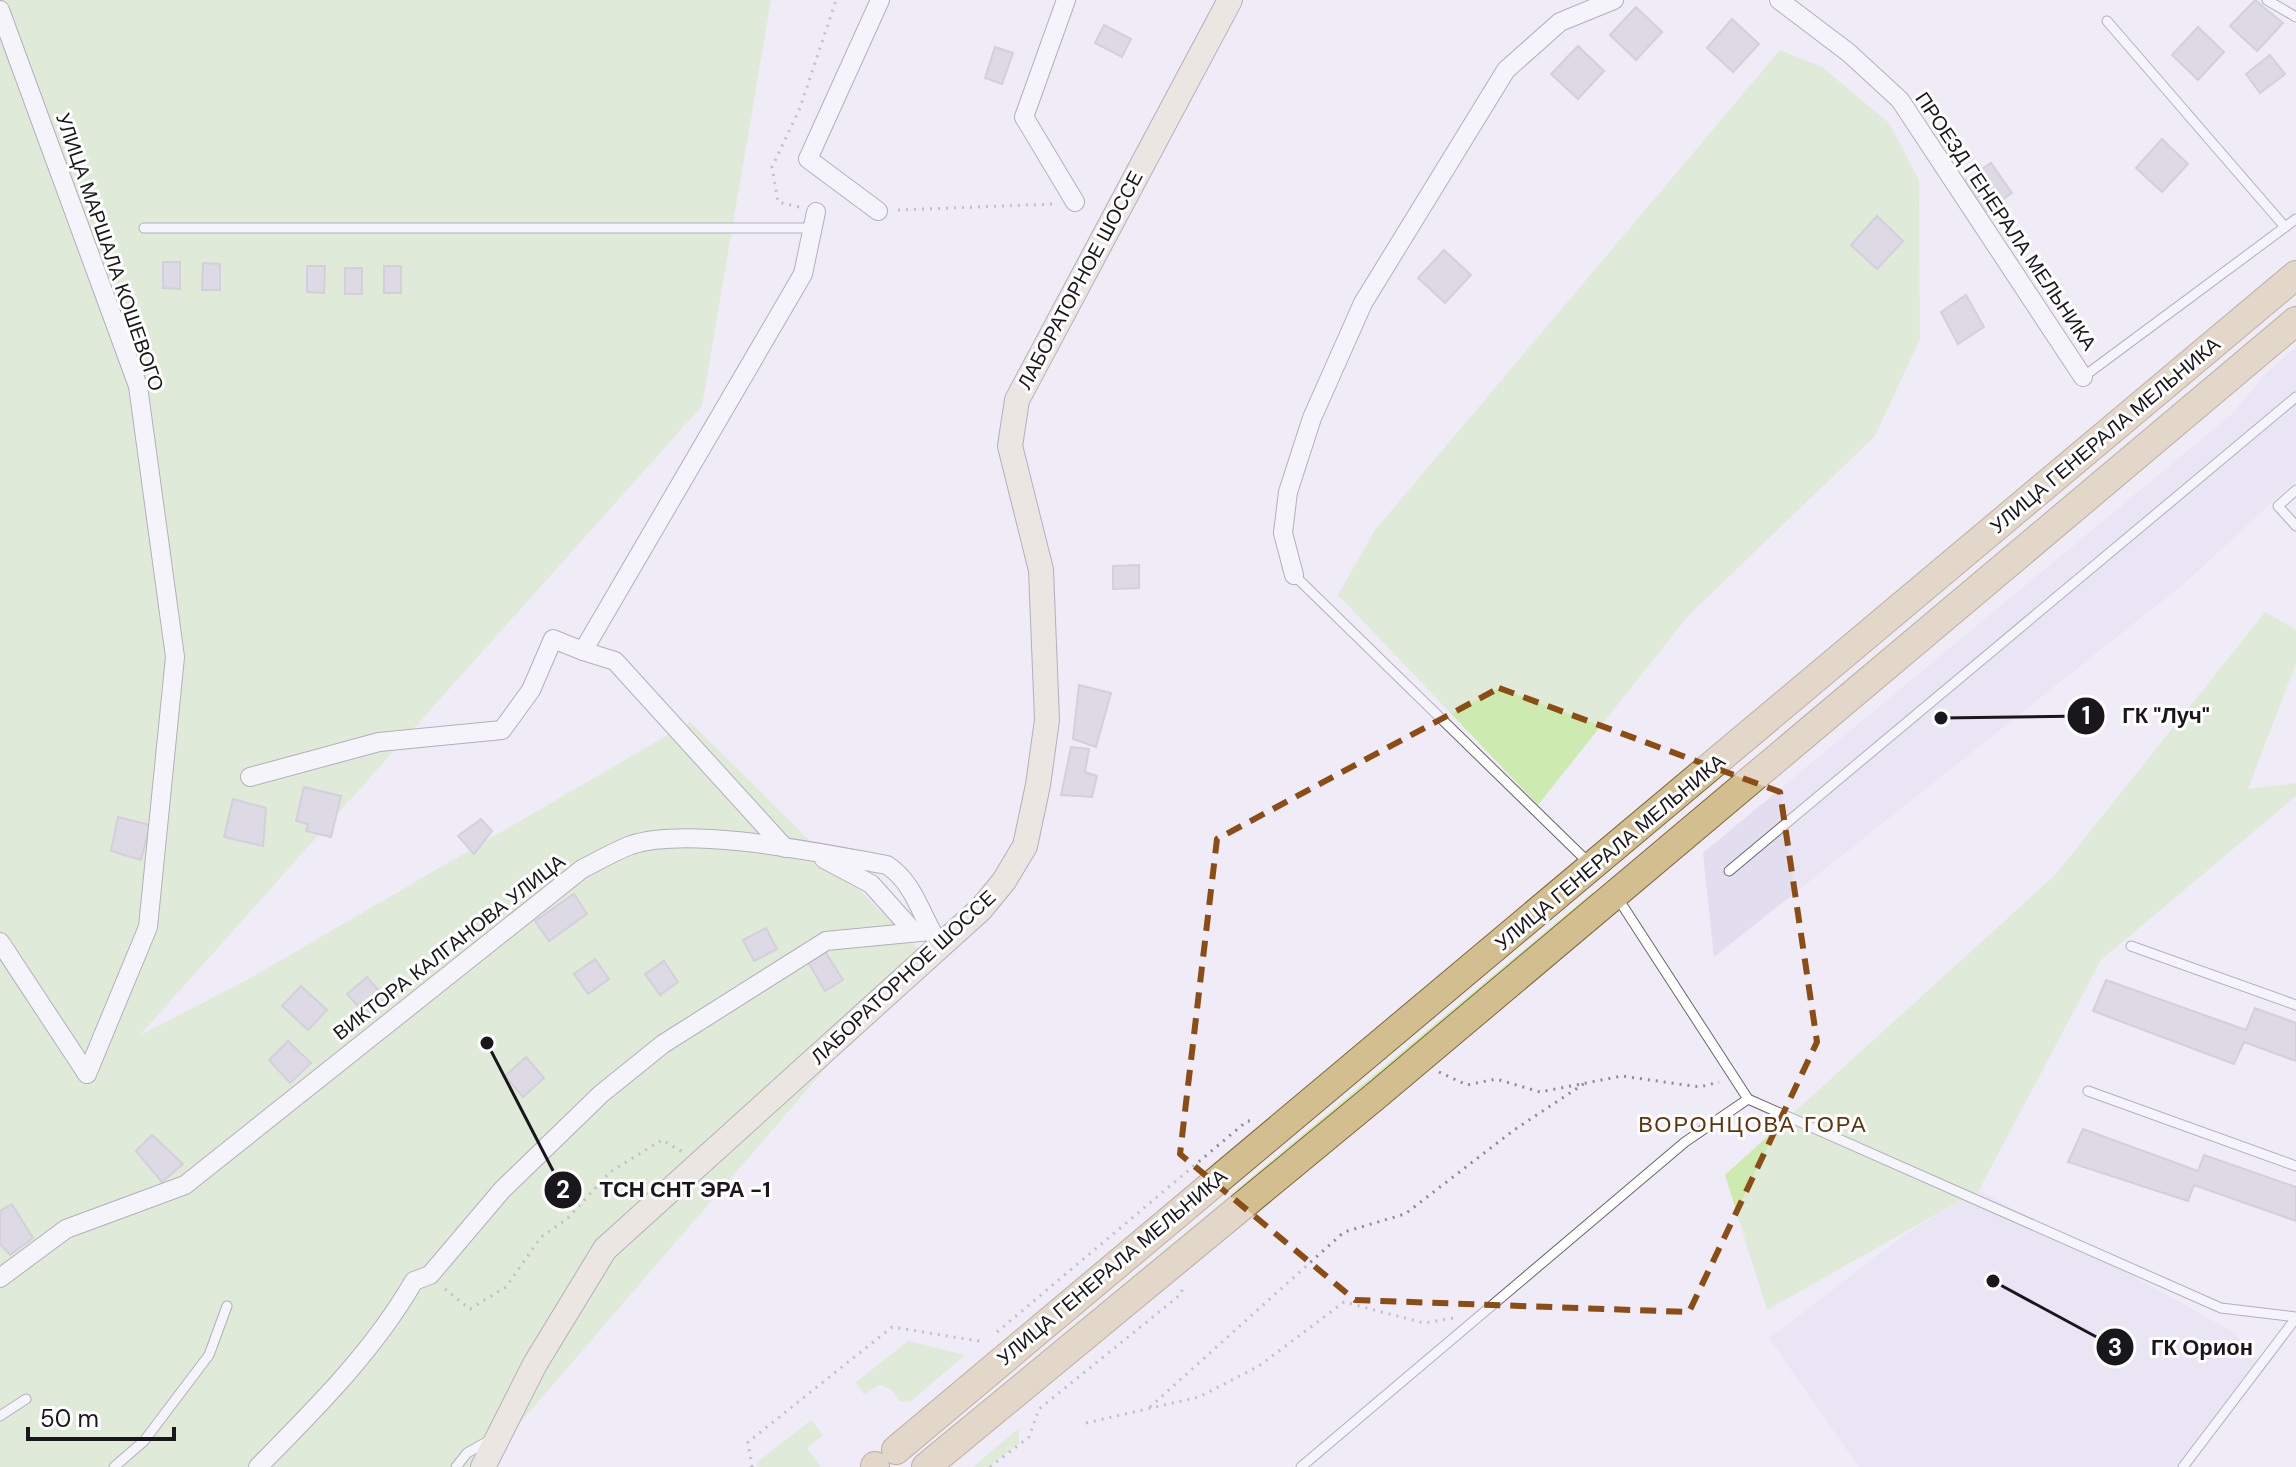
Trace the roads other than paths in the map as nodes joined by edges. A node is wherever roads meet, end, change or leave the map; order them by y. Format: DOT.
graph roads {
  1 [pos="880,0"];
  2 [pos="1066,0"];
  3 [pos="1230,0"];
  4 [pos="1614,0"];
  5 [pos="1779,0"];
  6 [pos="2267,0"];
  7 [pos="0,10"];
  8 [pos="2296,17"];
  9 [pos="2107,21"];
  10 [pos="1075,202"];
  11 [pos="878,211"];
  12 [pos="2296,219"];
  13 [pos="815,220"];
  14 [pos="2285,227"];
  15 [pos="144,228"];
  16 [pos="2296,275"];
  17 [pos="2296,321"];
  18 [pos="2083,377"];
  19 [pos="2296,397"];
  20 [pos="2296,490"];
  21 [pos="2296,526"];
  22 [pos="1294,575"];
  23 [pos="583,651"];
  24 [pos="250,777"];
  25 [pos="785,848"];
  26 [pos="811,852"];
  27 [pos="1593,867"];
  28 [pos="1729,871"];
  29 [pos="1615,894"];
  30 [pos="928,936"];
  31 [pos="0,942"];
  32 [pos="2131,946"];
  33 [pos="2296,1005"];
  34 [pos="2088,1091"];
  35 [pos="1748,1099"];
  36 [pos="2296,1166"];
  37 [pos="0,1278"];
  38 [pos="227,1306"];
  39 [pos="2296,1317"];
  40 [pos="26,1399"];
  41 [pos="0,1416"];
  42 [pos="922,1427"];
  43 [pos="500,1435"];
  44 [pos="934,1460"];
  45 [pos="882,1461"];
  46 [pos="114,1467"];
  47 [pos="258,1467"];
  48 [pos="456,1467"];
  49 [pos="483,1467"];
  50 [pos="1301,1467"];
  51 [pos="2183,1467"];
  1 -- 11 [label="street"];
  2 -- 10 [label="street"];
  3 -- 30 [label="main road, ЛАБОРАТОРНОЕ ШОССЕ"];
  4 -- 22 [label="street"];
  5 -- 18 [label="street, ПРОЕЗД ГЕНЕРАЛА МЕЛЬНИКА"];
  6 -- 8 [label="lane"];
  7 -- 31 [label="street, УЛИЦА МАРШАЛА КОШЕВОГО"];
  9 -- 14 [label="lane"];
  12 -- 14 [label="lane"];
  13 -- 15 [label="lane"];
  13 -- 23 [label="street"];
  14 -- 18 [label="lane"];
  16 -- 27 [label="main road, УЛИЦА ГЕНЕРАЛА МЕЛЬНИКА"];
  17 -- 29 [label="main road, УЛИЦА ГЕНЕРАЛА МЕЛЬНИКА"];
  19 -- 28 [label="lane"];
  20 -- 21 [label="lane"];
  22 -- 27 [label="lane"];
  23 -- 24 [label="street"];
  23 -- 25 [label="street"];
  25 -- 26 [label="street, ВИКТОРА КАЛГАНОВА УЛИЦА"];
  25 -- 37 [label="street, ВИКТОРА КАЛГАНОВА УЛИЦА"];
  26 -- 30 [label="street"];
  26 -- 30 [label="street, ВИКТОРА КАЛГАНОВА УЛИЦА"];
  27 -- 29 [label="main road"];
  27 -- 42 [label="main road, УЛИЦА ГЕНЕРАЛА МЕЛЬНИКА"];
  29 -- 35 [label="lane"];
  29 -- 44 [label="main road, УЛИЦА ГЕНЕРАЛА МЕЛЬНИКА"];
  30 -- 43 [label="main road, ЛАБОРАТОРНОЕ ШОССЕ"];
  30 -- 47 [label="street"];
  32 -- 33 [label="lane"];
  34 -- 36 [label="lane"];
  35 -- 39 [label="lane"];
  35 -- 50 [label="lane"];
  38 -- 46 [label="lane"];
  39 -- 51 [label="lane"];
  40 -- 41 [label="lane"];
  42 -- 44 [label="main road, УЛИЦА ГЕНЕРАЛА МЕЛЬНИКА"];
  42 -- 45 [label="main road, УЛИЦА ГЕНЕРАЛА МЕЛЬНИКА"];
  43 -- 48 [label="lane"];
  43 -- 49 [label="main road, ЛАБОРАТОРНОЕ ШОССЕ"];
}
